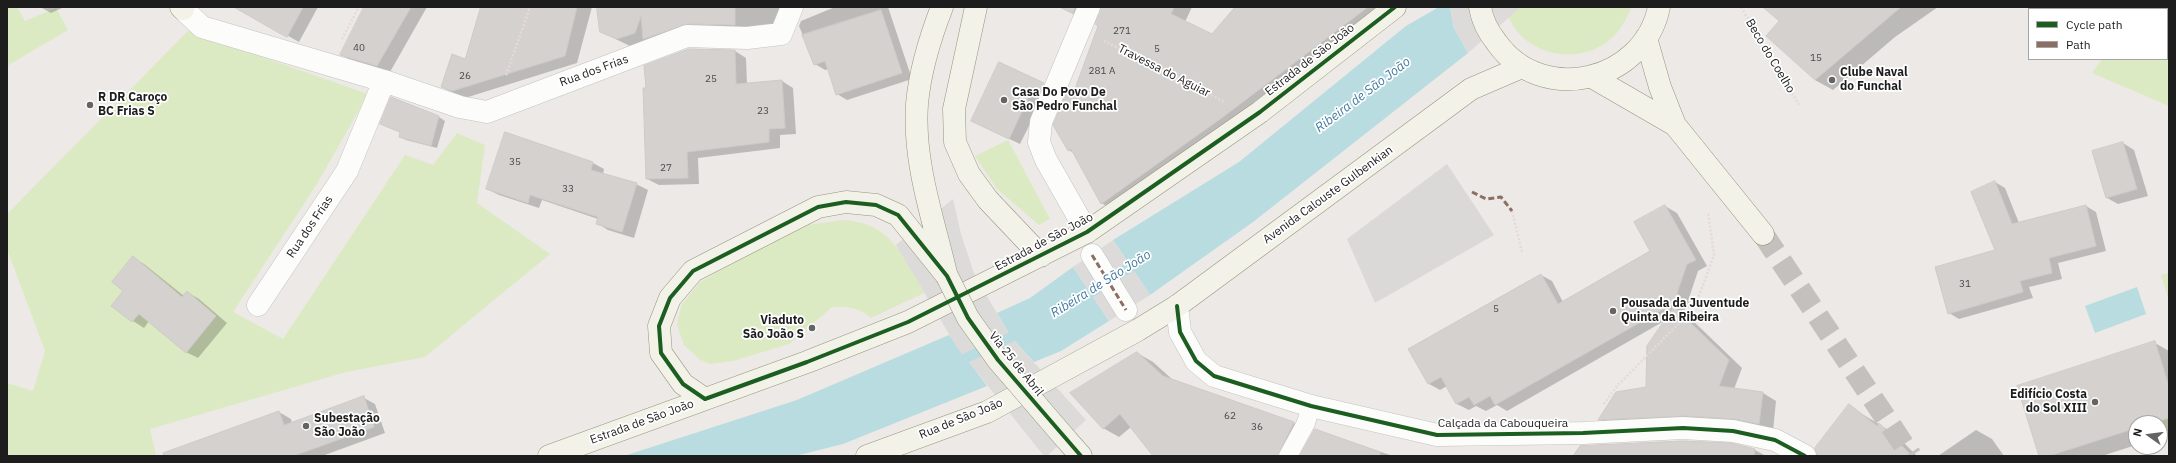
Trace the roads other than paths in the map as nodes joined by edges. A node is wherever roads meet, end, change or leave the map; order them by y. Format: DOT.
graph roads {
  1 [pos="792,7"];
  2 [pos="942,7"];
  3 [pos="976,7"];
  4 [pos="1089,7"];
  5 [pos="1395,7"];
  6 [pos="1480,7"];
  7 [pos="1659,7"];
  8 [pos="182,8"];
  9 [pos="1646,38"];
  10 [pos="1522,67"];
  11 [pos="1592,77"];
  12 [pos="384,81"];
  13 [pos="1675,125"];
  14 [pos="1087,232"];
  15 [pos="1763,234"];
  16 [pos="1092,255"];
  17 [pos="1041,256"];
  18 [pos="946,276"];
  19 [pos="258,305"];
  20 [pos="1177,306"];
  21 [pos="1126,310"];
  22 [pos="1138,330"];
  23 [pos="705,400"];
  24 [pos="1311,406"];
  25 [pos="549,456"];
  26 [pos="867,456"];
  27 [pos="1081,456"];
  28 [pos="1288,456"];
  29 [pos="1805,456"];
  1 -- 12 [label="street, Rua dos Frias"];
  2 -- 18 [label="main road, Via 25 de Abril"];
  3 -- 17 [label="main road"];
  4 -- 14 [label="street"];
  5 -- 14 [label="main road, Estrada de São João"];
  6 -- 10 [label="main road"];
  7 -- 9 [label="main road"];
  8 -- 12 [label="street, Rua dos Frias"];
  9 -- 11 [label="main road"];
  9 -- 13 [label="main road"];
  10 -- 11 [label="main road"];
  10 -- 20 [label="main road, Avenida Calouste Gulbenkian"];
  11 -- 13 [label="main road"];
  12 -- 19 [label="street, Rua dos Frias"];
  13 -- 15 [label="main road"];
  14 -- 17 [label="main road, Estrada de São João"];
  16 -- 21 [label="street"];
  17 -- 23 [label="main road, Estrada de São João"];
  18 -- 23 [label="main road"];
  18 -- 27 [label="main road, Via 25 de Abril, bridge"];
  20 -- 22 [label="main road, Avenida Calouste Gulbenkian"];
  20 -- 24 [label="street, Calçada da Cabouqueira"];
  22 -- 26 [label="main road, Rua de São João"];
  23 -- 25 [label="main road, Estrada de São João"];
  24 -- 28 [label="lane"];
  24 -- 29 [label="street, Calçada da Cabouqueira"];
}
